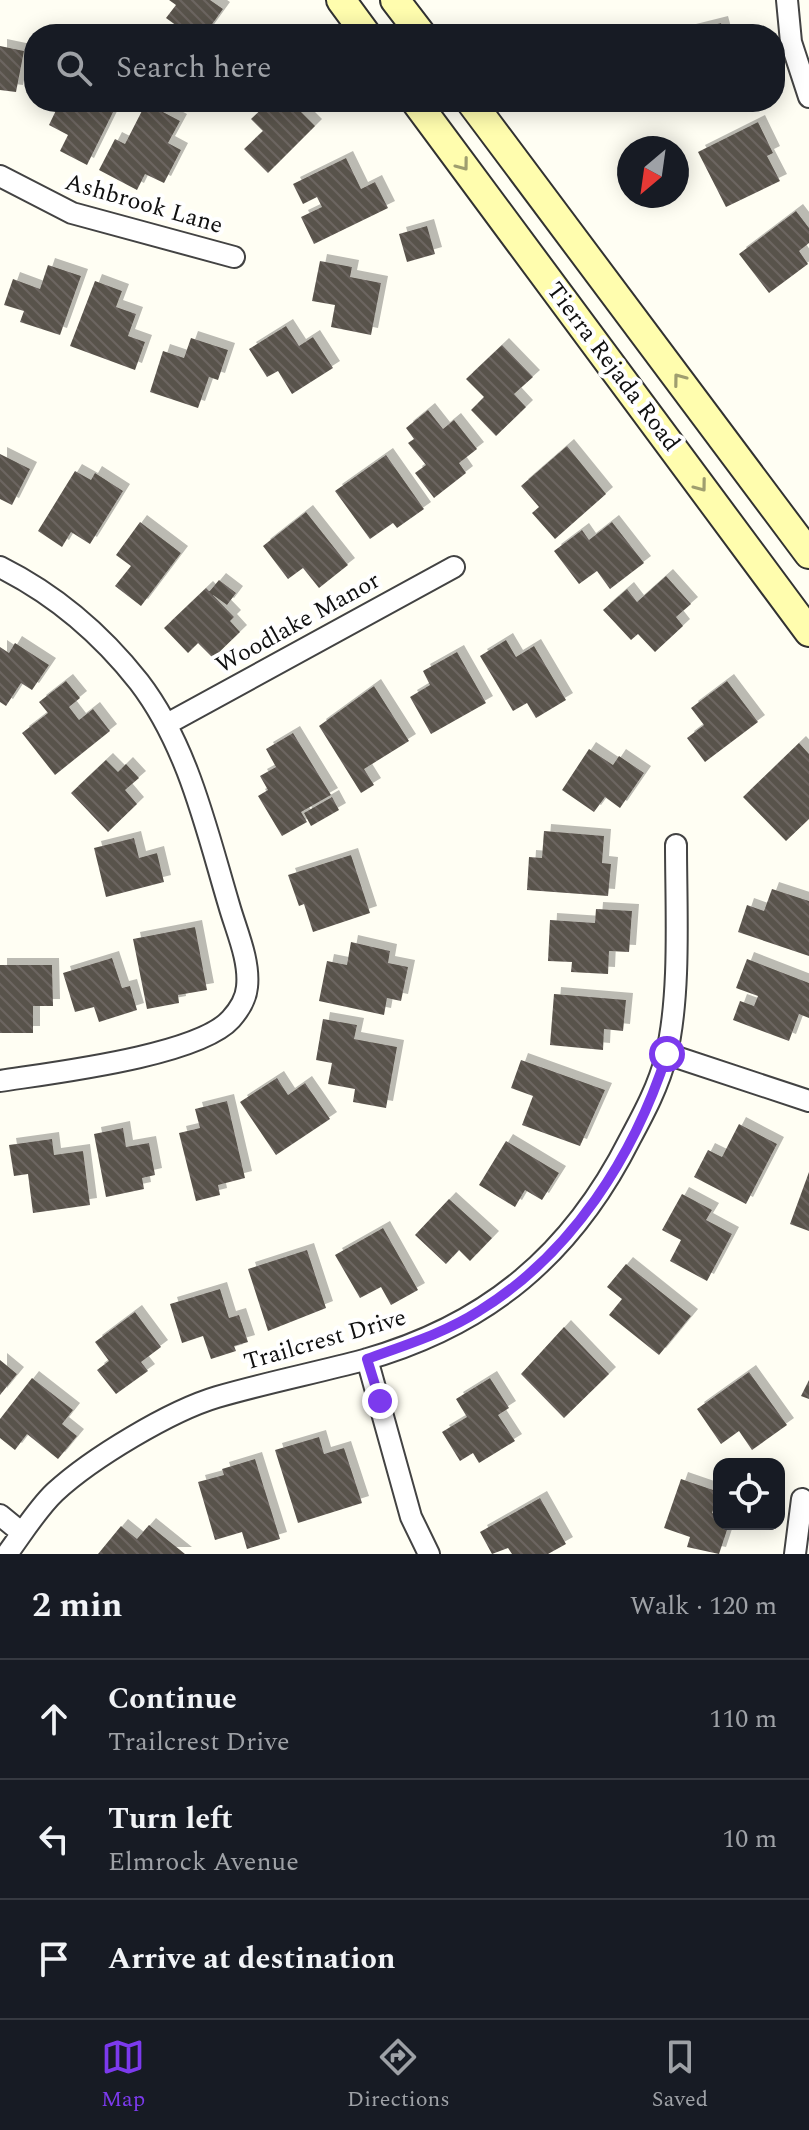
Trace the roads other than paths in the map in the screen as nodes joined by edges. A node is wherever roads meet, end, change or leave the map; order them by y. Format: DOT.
graph roads {
  1 [pos="341,0"];
  2 [pos="395,0"];
  3 [pos="787,0"];
  4 [pos="359,24"];
  5 [pos="413,24"];
  6 [pos="809,97"];
  7 [pos="423,112"];
  8 [pos="478,112"];
  9 [pos="0,176"];
  10 [pos="234,257"];
  11 [pos="809,554"];
  12 [pos="0,567"];
  13 [pos="454,567"];
  14 [pos="809,632"];
  15 [pos="167,724"];
  16 [pos="676,845"];
  17 [pos="667,1054"];
  18 [pos="0,1081"];
  19 [pos="809,1101"];
  20 [pos="367,1359"];
  21 [pos="802,1499"];
  22 [pos="0,1515"];
  23 [pos="22,1533"];
  24 [pos="7,1554"];
  25 [pos="429,1554"];
  26 [pos="795,1554"];
  1 -- 4 [label="main road"];
  2 -- 5 [label="main road"];
  3 -- 6 [label="street"];
  7 -- 14 [label="main road, Tierra Rejada Road, one-way"];
  11 -- 8 [label="main road, Tierra Rejada Road, one-way"];
  9 -- 10 [label="street, Ashbrook Lane"];
  12 -- 15 [label="street"];
  13 -- 15 [label="street, Woodlake Manor"];
  15 -- 18 [label="street"];
  16 -- 17 [label="street, Trailcrest Drive"];
  17 -- 19 [label="street"];
  17 -- 20 [label="street, Trailcrest Drive"];
  20 -- 23 [label="street, Trailcrest Drive"];
  20 -- 25 [label="street"];
  21 -- 26 [label="street"];
  22 -- 23 [label="street"];
  23 -- 24 [label="street, Trailcrest Drive"];
}
